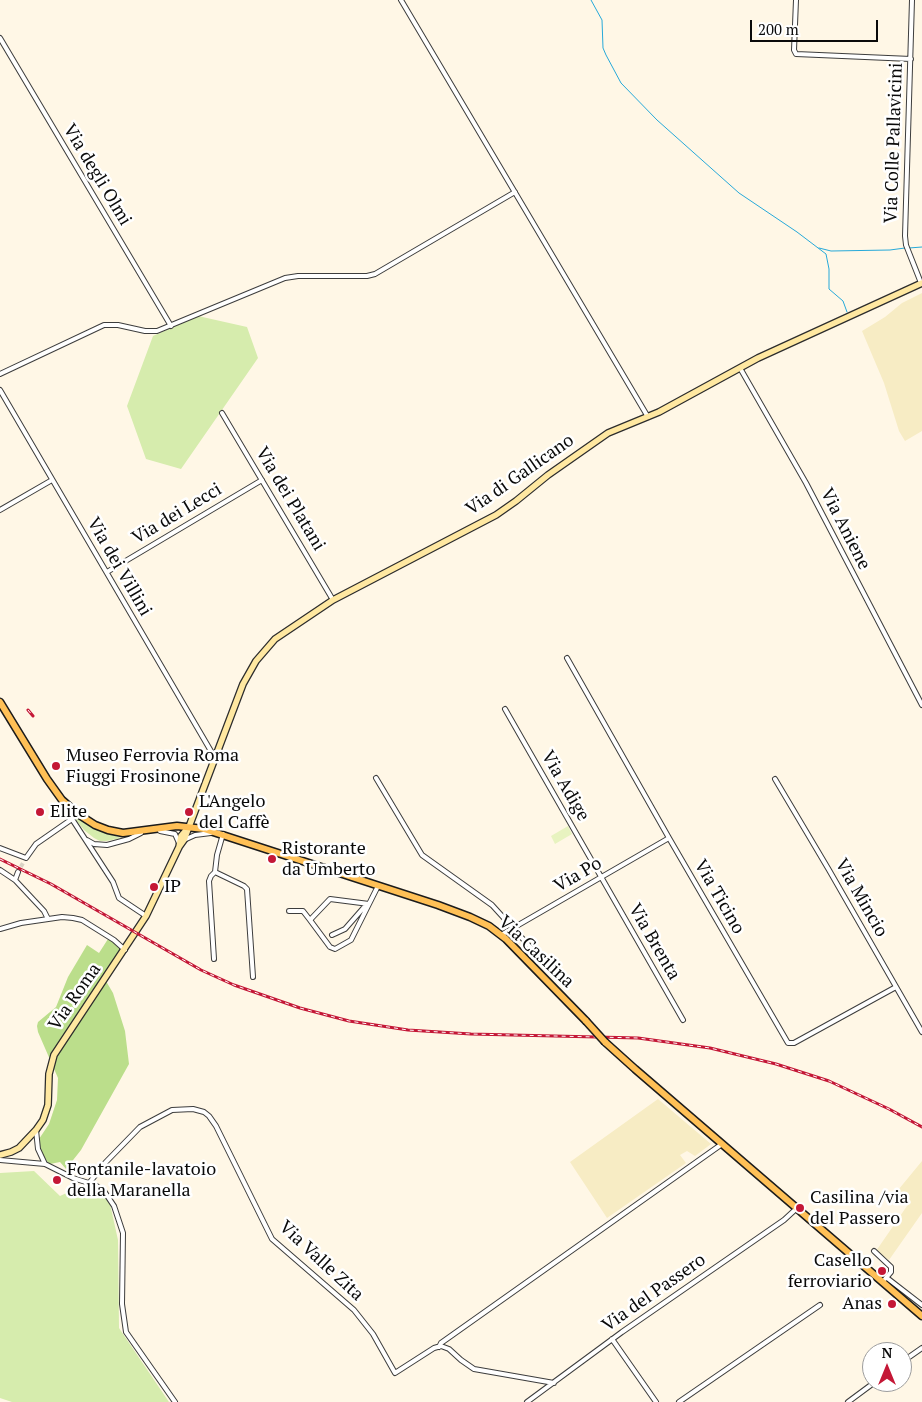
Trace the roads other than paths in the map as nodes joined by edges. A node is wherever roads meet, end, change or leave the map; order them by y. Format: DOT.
graph roads {
  1 [pos="401,0"];
  2 [pos="796,0"];
  3 [pos="912,0"];
  4 [pos="0,38"];
  5 [pos="911,59"];
  6 [pos="515,192"];
  7 [pos="922,283"];
  8 [pos="171,326"];
  9 [pos="740,368"];
  10 [pos="0,374"];
  11 [pos="0,390"];
  12 [pos="222,413"];
  13 [pos="648,417"];
  14 [pos="52,480"];
  15 [pos="262,480"];
  16 [pos="0,510"];
  17 [pos="106,572"];
  18 [pos="334,600"];
  19 [pos="567,658"];
  20 [pos="0,702"];
  21 [pos="922,705"];
  22 [pos="504,708"];
  23 [pos="215,758"];
  24 [pos="376,778"];
  25 [pos="775,779"];
  26 [pos="64,802"];
  27 [pos="72,819"];
  28 [pos="189,826"];
  29 [pos="152,830"];
  30 [pos="143,832"];
  31 [pos="222,834"];
  32 [pos="669,838"];
  33 [pos="85,839"];
  34 [pos="184,840"];
  35 [pos="179,847"];
  36 [pos="0,848"];
  37 [pos="26,858"];
  38 [pos="23,863"];
  39 [pos="0,870"];
  40 [pos="18,872"];
  41 [pos="215,872"];
  42 [pos="601,878"];
  43 [pos="15,880"];
  44 [pos="378,886"];
  45 [pos="368,904"];
  46 [pos="289,911"];
  47 [pos="146,916"];
  48 [pos="48,919"];
  49 [pos="310,920"];
  50 [pos="512,928"];
  51 [pos="0,929"];
  52 [pos="332,935"];
  53 [pos="501,935"];
  54 [pos="125,950"];
  55 [pos="214,959"];
  56 [pos="253,977"];
  57 [pos="563,983"];
  58 [pos="896,987"];
  59 [pos="683,1020"];
  60 [pos="922,1032"];
  61 [pos="36,1130"];
  62 [pos="722,1144"];
  63 [pos="0,1155"];
  64 [pos="0,1160"];
  65 [pos="44,1164"];
  66 [pos="90,1182"];
  67 [pos="797,1208"];
  68 [pos="874,1251"];
  69 [pos="884,1280"];
  70 [pos="820,1305"];
  71 [pos="922,1305"];
  72 [pos="922,1316"];
  73 [pos="612,1339"];
  74 [pos="439,1347"];
  75 [pos="554,1383"];
  76 [pos="862,1392"];
  77 [pos="175,1402"];
  78 [pos="527,1402"];
  79 [pos="656,1402"];
  80 [pos="679,1402"];
  81 [pos="848,1402"];
  1 -- 6 [label="street"];
  2 -- 5 [label="street"];
  3 -- 5 [label="street, Via Colle Pallavicini"];
  4 -- 8 [label="street, Via degli Olmi"];
  5 -- 7 [label="street, Via Colle Pallavicini"];
  6 -- 8 [label="street"];
  6 -- 13 [label="street"];
  7 -- 9 [label="street, Via di Gallicano"];
  8 -- 10 [label="street"];
  9 -- 13 [label="street, Via di Gallicano"];
  9 -- 21 [label="street, Via Aniene"];
  11 -- 14 [label="street, Via dei Villini"];
  12 -- 15 [label="street, Via dei Platani"];
  13 -- 18 [label="street, Via di Gallicano"];
  14 -- 16 [label="street"];
  14 -- 17 [label="street, Via dei Villini"];
  15 -- 17 [label="street, Via dei Lecci"];
  15 -- 18 [label="street, Via dei Platani"];
  17 -- 23 [label="street, Via dei Villini"];
  18 -- 23 [label="street, Via di Gallicano"];
  19 -- 32 [label="street, Via Ticino"];
  20 -- 26 [label="main road, Via Casilina"];
  22 -- 42 [label="street, Via Adige"];
  23 -- 28 [label="street, Via di Gallicano"];
  24 -- 50 [label="street"];
  25 -- 58 [label="street, Via Mincio"];
  26 -- 27 [label="street"];
  26 -- 30 [label="main road, Via Casilina"];
  27 -- 33 [label="street"];
  27 -- 37 [label="street"];
  28 -- 29 [label="main road, Via Casilina"];
  28 -- 31 [label="main road, Via Casilina"];
  28 -- 34 [label="street, Via Roma"];
  28 -- 35 [label="street, Via Roma"];
  29 -- 30 [label="main road, Via Casilina"];
  29 -- 35 [label="street"];
  30 -- 33 [label="street"];
  31 -- 34 [label="street"];
  31 -- 41 [label="street"];
  31 -- 44 [label="main road, Via Casilina"];
  32 -- 42 [label="street, Via Po"];
  32 -- 58 [label="street, Via Ticino"];
  33 -- 47 [label="street"];
  34 -- 35 [label="street, Via Roma"];
  35 -- 47 [label="street, Via Roma"];
  36 -- 37 [label="street"];
  37 -- 38 [label="street"];
  39 -- 43 [label="street"];
  40 -- 43 [label="street"];
  41 -- 55 [label="street"];
  41 -- 56 [label="street"];
  42 -- 50 [label="street, Via Po"];
  42 -- 59 [label="street, Via Brenta"];
  43 -- 48 [label="street"];
  44 -- 45 [label="street"];
  44 -- 53 [label="main road, Via Casilina"];
  45 -- 49 [label="street"];
  45 -- 49 [label="street"];
  45 -- 52 [label="street"];
  46 -- 49 [label="street"];
  47 -- 54 [label="street, Via Roma"];
  48 -- 51 [label="street"];
  48 -- 54 [label="street"];
  50 -- 53 [label="street, Via Po"];
  50 -- 57 [label="street"];
  53 -- 62 [label="main road, Via Casilina, bridge"];
  54 -- 61 [label="street, Via Roma"];
  58 -- 60 [label="street, Via Mincio"];
  61 -- 63 [label="street, Via Roma"];
  61 -- 65 [label="street"];
  62 -- 67 [label="main road, Via Casilina"];
  62 -- 74 [label="street"];
  64 -- 65 [label="street"];
  65 -- 66 [label="street"];
  66 -- 74 [label="street, Via Valle Zita"];
  66 -- 77 [label="street"];
  67 -- 69 [label="main road, Via Casilina"];
  67 -- 73 [label="street, Via del Passero"];
  68 -- 69 [label="street"];
  69 -- 71 [label="street"];
  69 -- 72 [label="main road, Via Casilina"];
  70 -- 80 [label="street"];
  73 -- 75 [label="street, Via del Passero"];
  73 -- 79 [label="street"];
  74 -- 75 [label="street"];
  75 -- 78 [label="street, Via del Passero"];
  76 -- 81 [label="street"];
}
